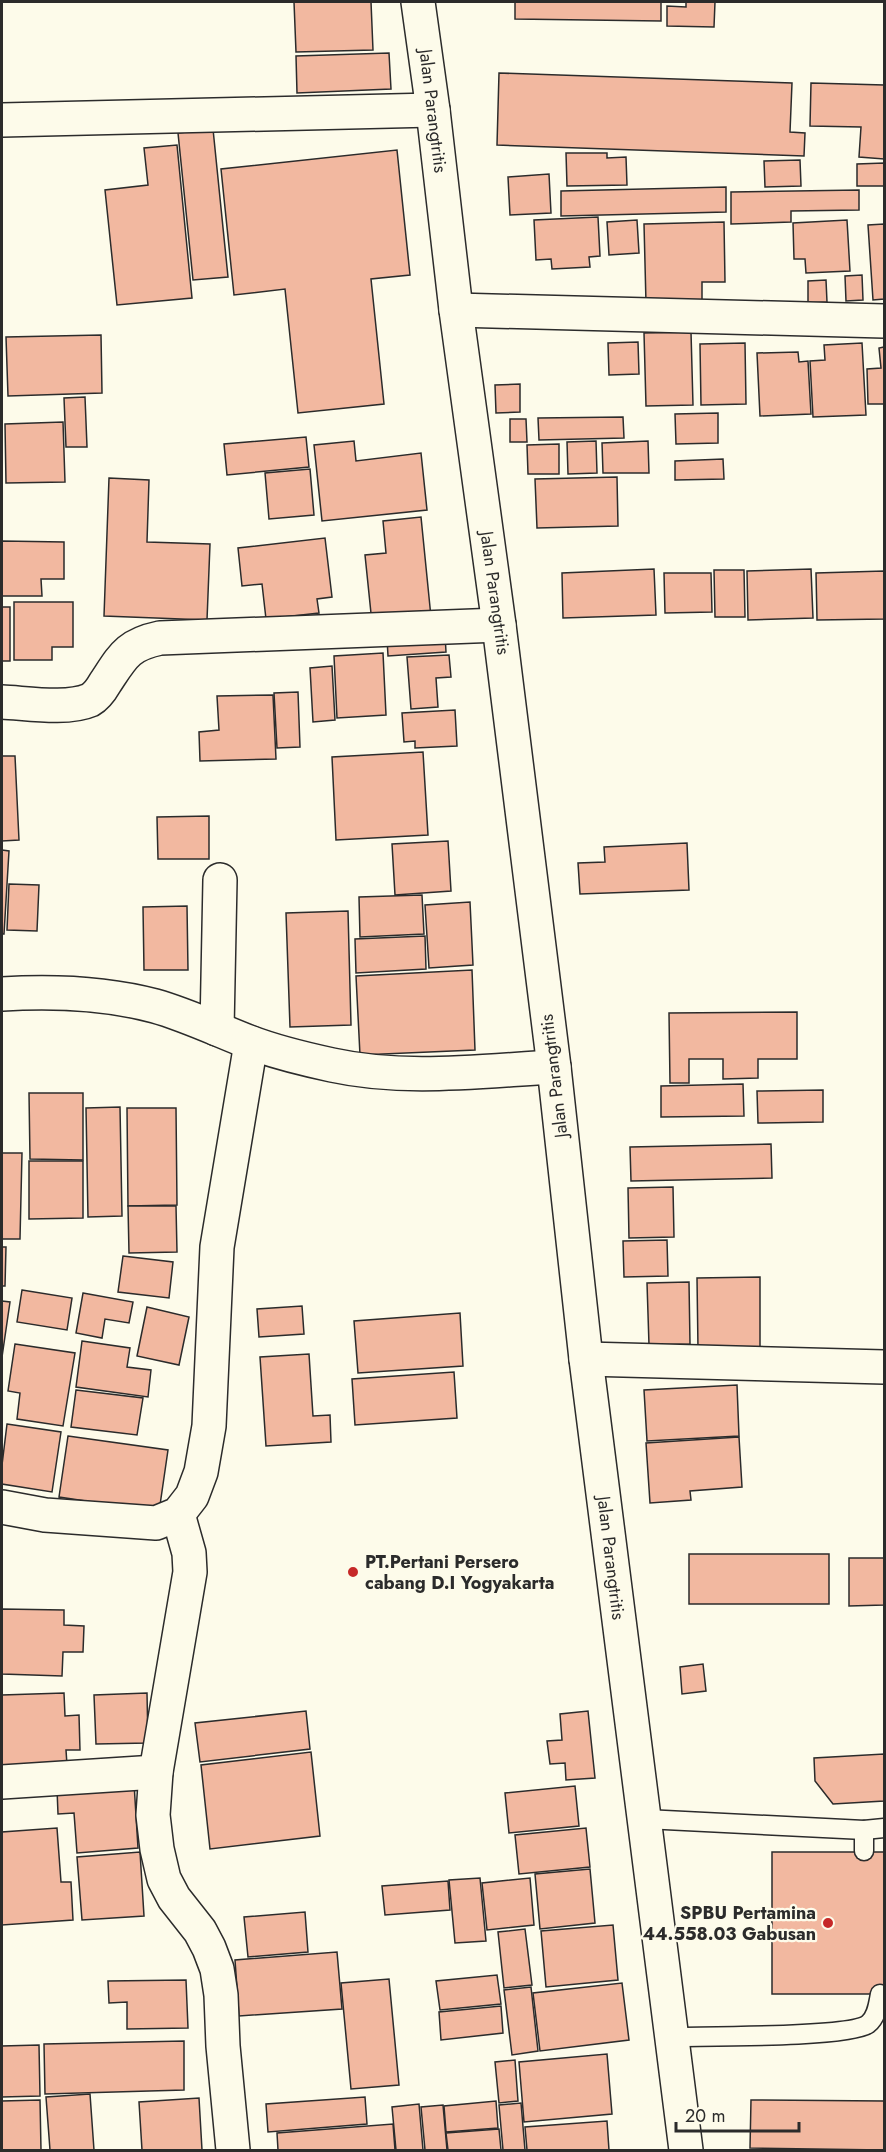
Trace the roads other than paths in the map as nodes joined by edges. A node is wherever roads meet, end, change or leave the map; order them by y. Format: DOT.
graph roads {
  1 [pos="418,2"];
  2 [pos="433,110"];
  3 [pos="2,120"];
  4 [pos="456,310"];
  5 [pos="885,321"];
  6 [pos="499,625"];
  7 [pos="2,702"];
  8 [pos="220,880"];
  9 [pos="2,994"];
  10 [pos="217,1029"];
  11 [pos="251,1043"];
  12 [pos="554,1067"];
  13 [pos="586,1359"];
  14 [pos="885,1367"];
  15 [pos="2,1507"];
  16 [pos="178,1514"];
  17 [pos="156,1772"];
  18 [pos="2,1782"];
  19 [pos="645,1819"];
  20 [pos="885,1828"];
  21 [pos="864,1830"];
  22 [pos="864,1851"];
  23 [pos="880,1994"];
  24 [pos="671,2037"];
  25 [pos="233,2151"];
  26 [pos="686,2151"];
  1 -- 2 [label="street, Jalan Parangtritis"];
  2 -- 3 [label="street"];
  2 -- 4 [label="street, Jalan Parangtritis"];
  4 -- 5 [label="street"];
  4 -- 6 [label="street, Jalan Parangtritis"];
  6 -- 7 [label="street"];
  6 -- 12 [label="street, Jalan Parangtritis"];
  8 -- 10 [label="street"];
  9 -- 10 [label="street"];
  10 -- 11 [label="street"];
  11 -- 12 [label="street"];
  11 -- 16 [label="street"];
  12 -- 13 [label="street, Jalan Parangtritis"];
  13 -- 14 [label="street"];
  13 -- 19 [label="street, Jalan Parangtritis"];
  15 -- 16 [label="street"];
  16 -- 17 [label="street"];
  17 -- 18 [label="street"];
  17 -- 25 [label="street"];
  19 -- 21 [label="lane"];
  19 -- 24 [label="street, Jalan Parangtritis"];
  20 -- 21 [label="lane"];
  21 -- 22 [label="lane"];
  23 -- 24 [label="lane"];
  24 -- 26 [label="street, Jalan Parangtritis"];
}
